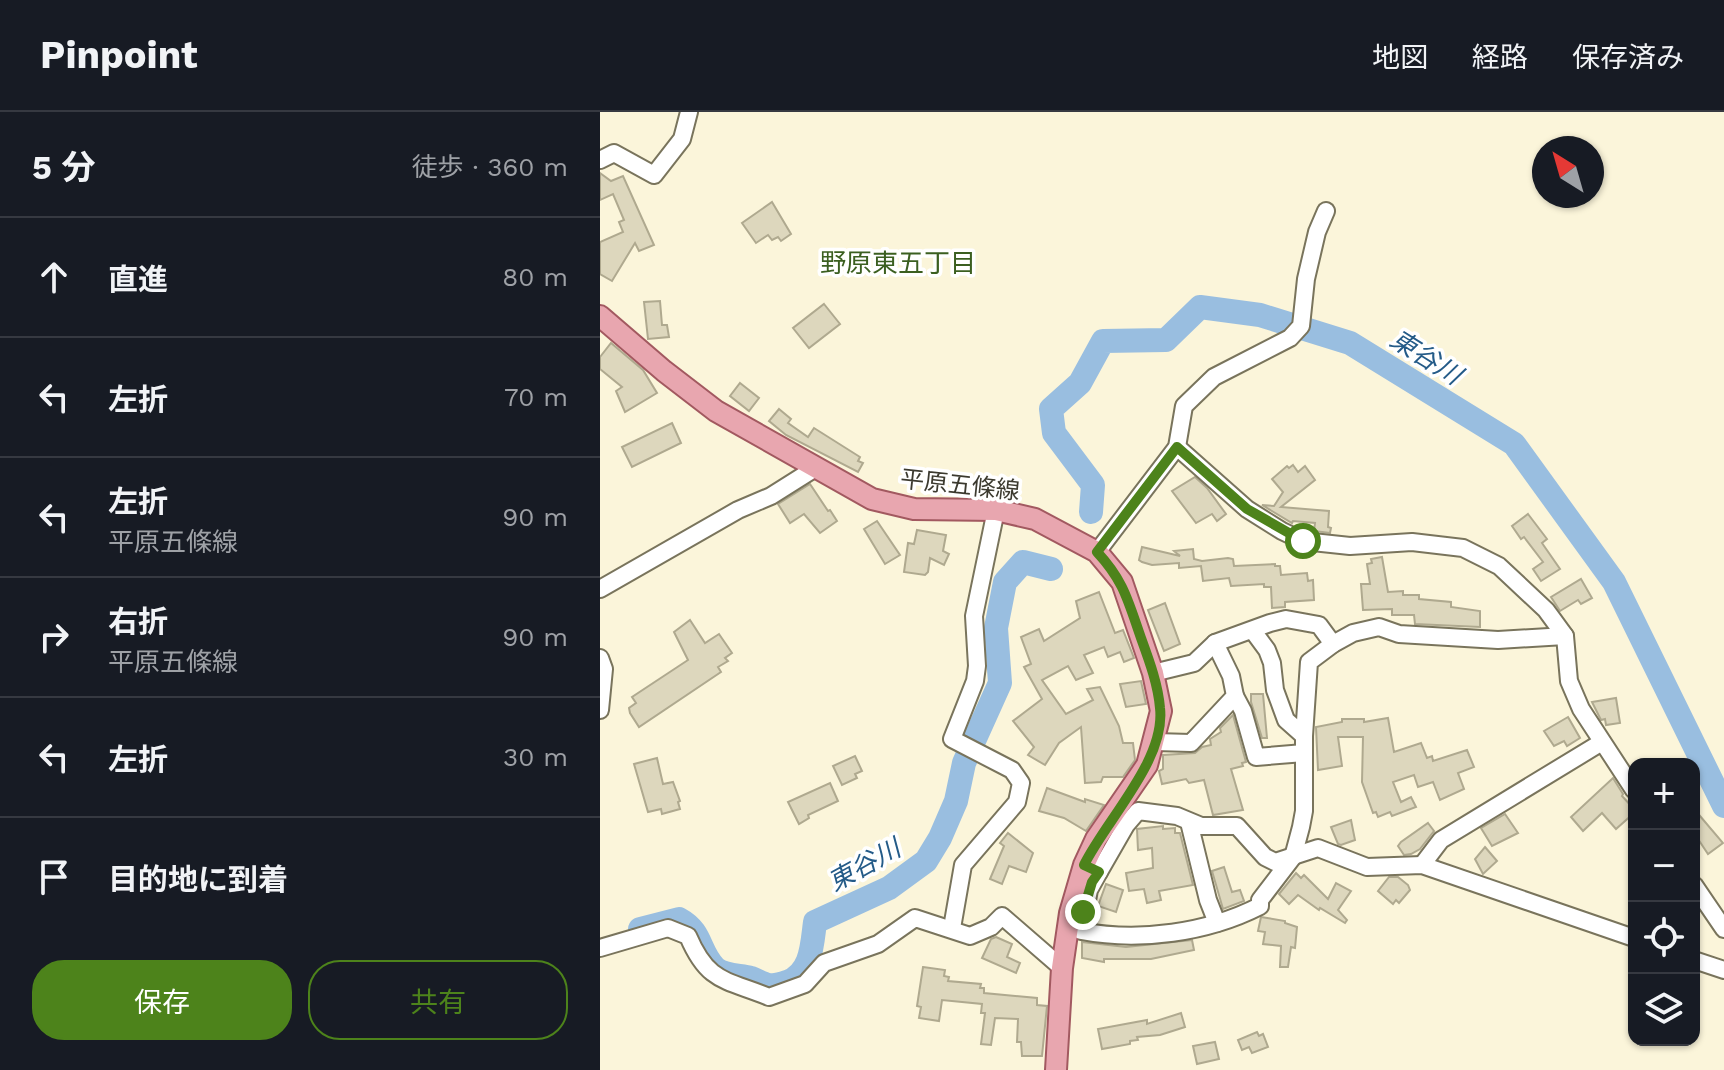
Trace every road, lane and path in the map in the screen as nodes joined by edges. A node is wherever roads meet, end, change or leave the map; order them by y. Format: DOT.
graph roads {
  1 [pos="689,112"];
  2 [pos="600,160"];
  3 [pos="1326,211"];
  4 [pos="600,316"];
  5 [pos="1177,447"];
  6 [pos="817,467"];
  7 [pos="996,510"];
  8 [pos="1097,552"];
  9 [pos="600,589"];
  10 [pos="1253,631"];
  11 [pos="1565,636"];
  12 [pos="1215,643"];
  13 [pos="1333,644"];
  14 [pos="600,658"];
  15 [pos="1153,673"];
  16 [pos="1235,696"];
  17 [pos="600,710"];
  18 [pos="1155,742"];
  19 [pos="1602,742"];
  20 [pos="1304,745"];
  21 [pos="1628,781"];
  22 [pos="1189,822"];
  23 [pos="1293,857"];
  24 [pos="1422,865"];
  25 [pos="1091,868"];
  26 [pos="1700,894"];
  27 [pos="1217,923"];
  28 [pos="952,928"];
  29 [pos="1724,929"];
  30 [pos="1628,936"];
  31 [pos="600,948"];
  32 [pos="1700,962"];
  33 [pos="1062,968"];
  34 [pos="1724,970"];
  35 [pos="1056,1070"];
  1 -- 2 [label="street"];
  3 -- 5 [label="street"];
  4 -- 6 [label="main road, 平原五條線"];
  5 -- 8 [label="street"];
  5 -- 11 [label="street"];
  6 -- 7 [label="main road, 平原五條線"];
  6 -- 9 [label="street"];
  7 -- 8 [label="main road, 平原五條線"];
  7 -- 28 [label="street"];
  8 -- 15 [label="main road, 平原五條線"];
  10 -- 12 [label="street"];
  10 -- 13 [label="street"];
  10 -- 20 [label="street"];
  11 -- 13 [label="street"];
  11 -- 19 [label="street"];
  12 -- 15 [label="street"];
  12 -- 16 [label="street"];
  13 -- 20 [label="street"];
  14 -- 17 [label="street"];
  15 -- 18 [label="main road, 平原五條線"];
  16 -- 18 [label="street"];
  16 -- 20 [label="street"];
  18 -- 25 [label="main road, 平原五條線"];
  19 -- 21 [label="street"];
  19 -- 24 [label="street"];
  20 -- 23 [label="street"];
  22 -- 23 [label="street"];
  22 -- 25 [label="street"];
  22 -- 27 [label="street"];
  23 -- 24 [label="street"];
  23 -- 27 [label="street"];
  24 -- 30 [label="street"];
  25 -- 27 [label="street"];
  25 -- 33 [label="main road, 平原五條線"];
  26 -- 29 [label="street"];
  28 -- 31 [label="street"];
  28 -- 33 [label="street"];
  32 -- 34 [label="street"];
  33 -- 35 [label="main road, 平原五條線"];
}
